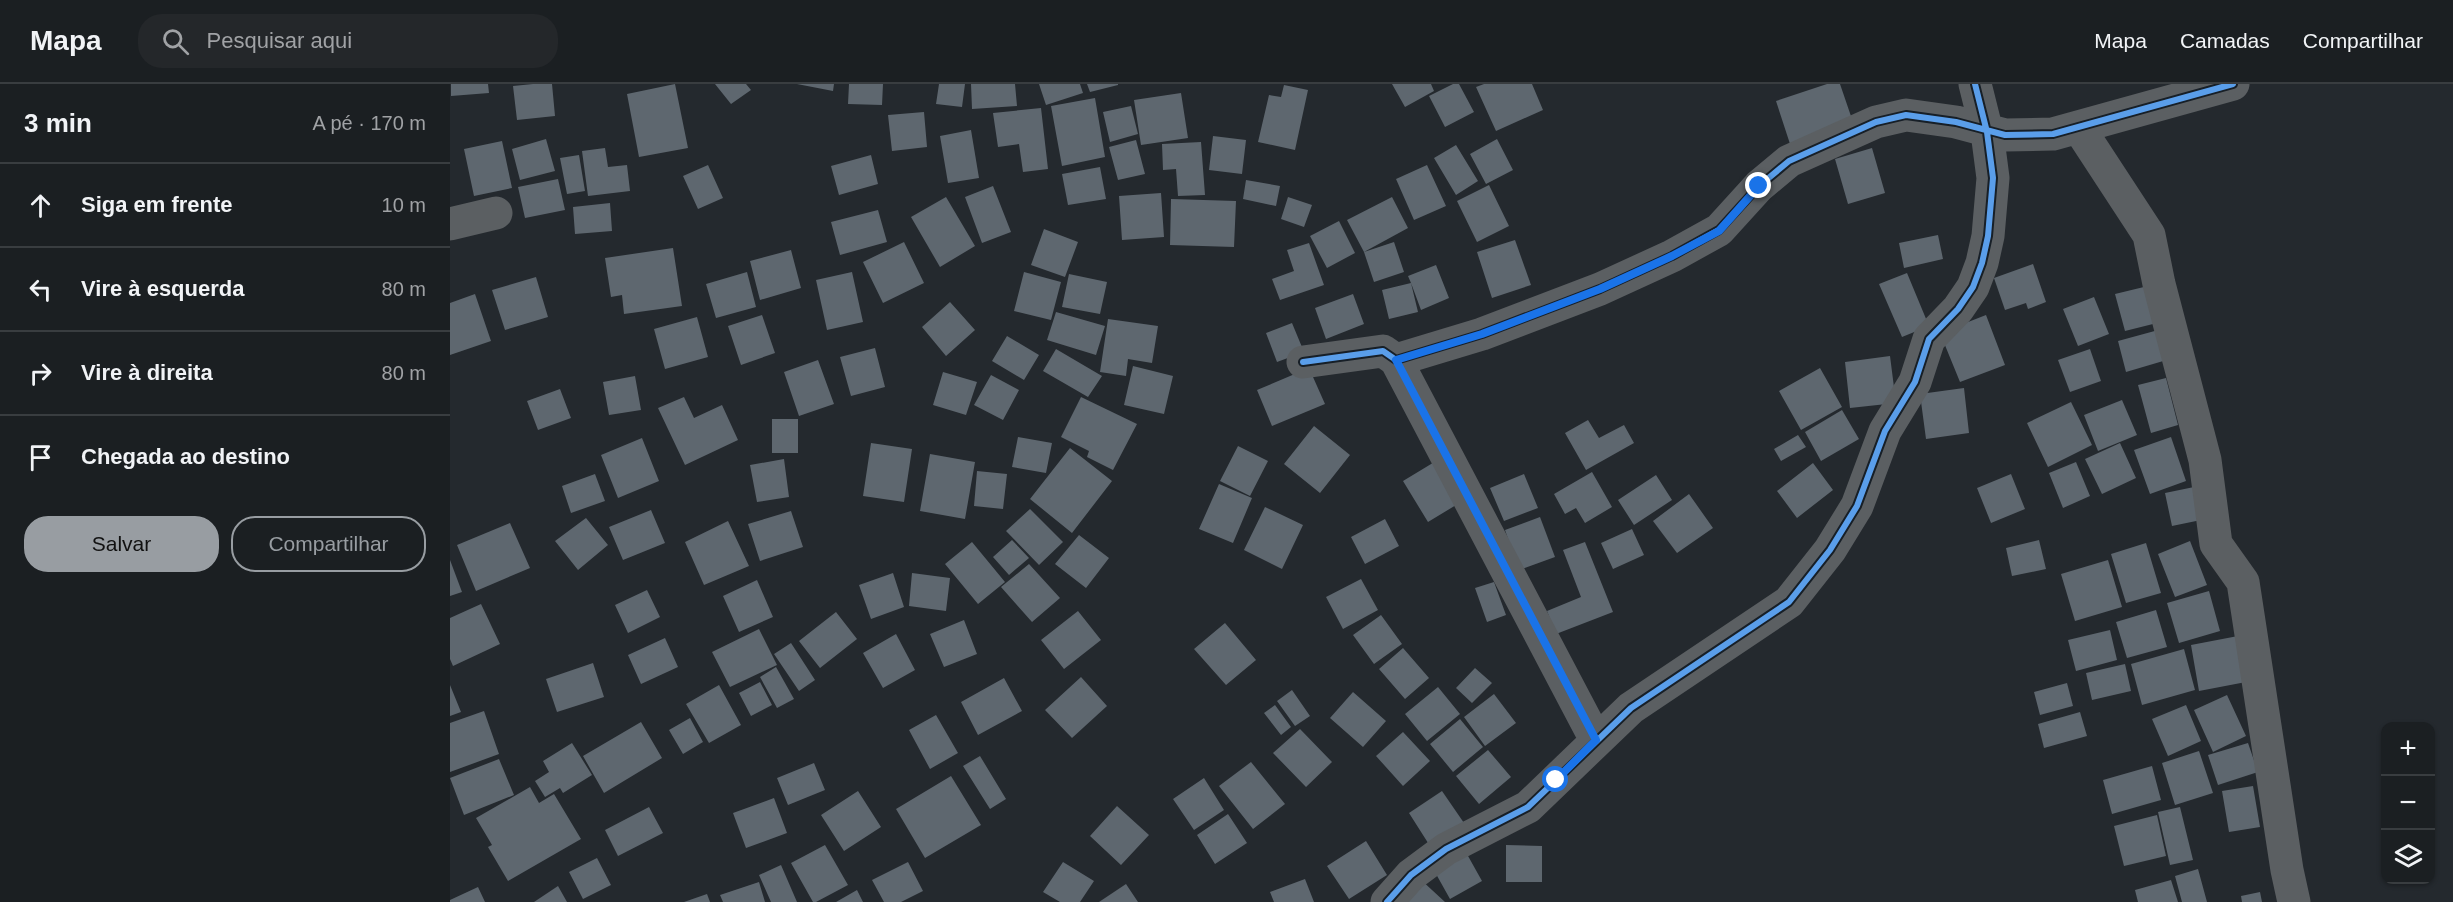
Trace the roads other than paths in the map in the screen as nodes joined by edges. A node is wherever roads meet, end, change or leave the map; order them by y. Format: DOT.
graph roads {
  1 [pos="1975,84"];
  2 [pos="2233,84"];
  3 [pos="2079,128"];
  4 [pos="1988,132"];
  5 [pos="496,213"];
  6 [pos="450,224"];
  7 [pos="1396,360"];
  8 [pos="1303,363"];
  9 [pos="1596,740"];
  10 [pos="1387,902"];
  11 [pos="2294,902"];
  1 -- 4 [label="street"];
  2 -- 3 [label="street"];
  3 -- 4 [label="street"];
  3 -- 11 [label="street"];
  4 -- 7 [label="street"];
  4 -- 9 [label="street"];
  5 -- 6 [label="street"];
  7 -- 8 [label="street"];
  7 -- 9 [label="street"];
  9 -- 10 [label="street"];
}
